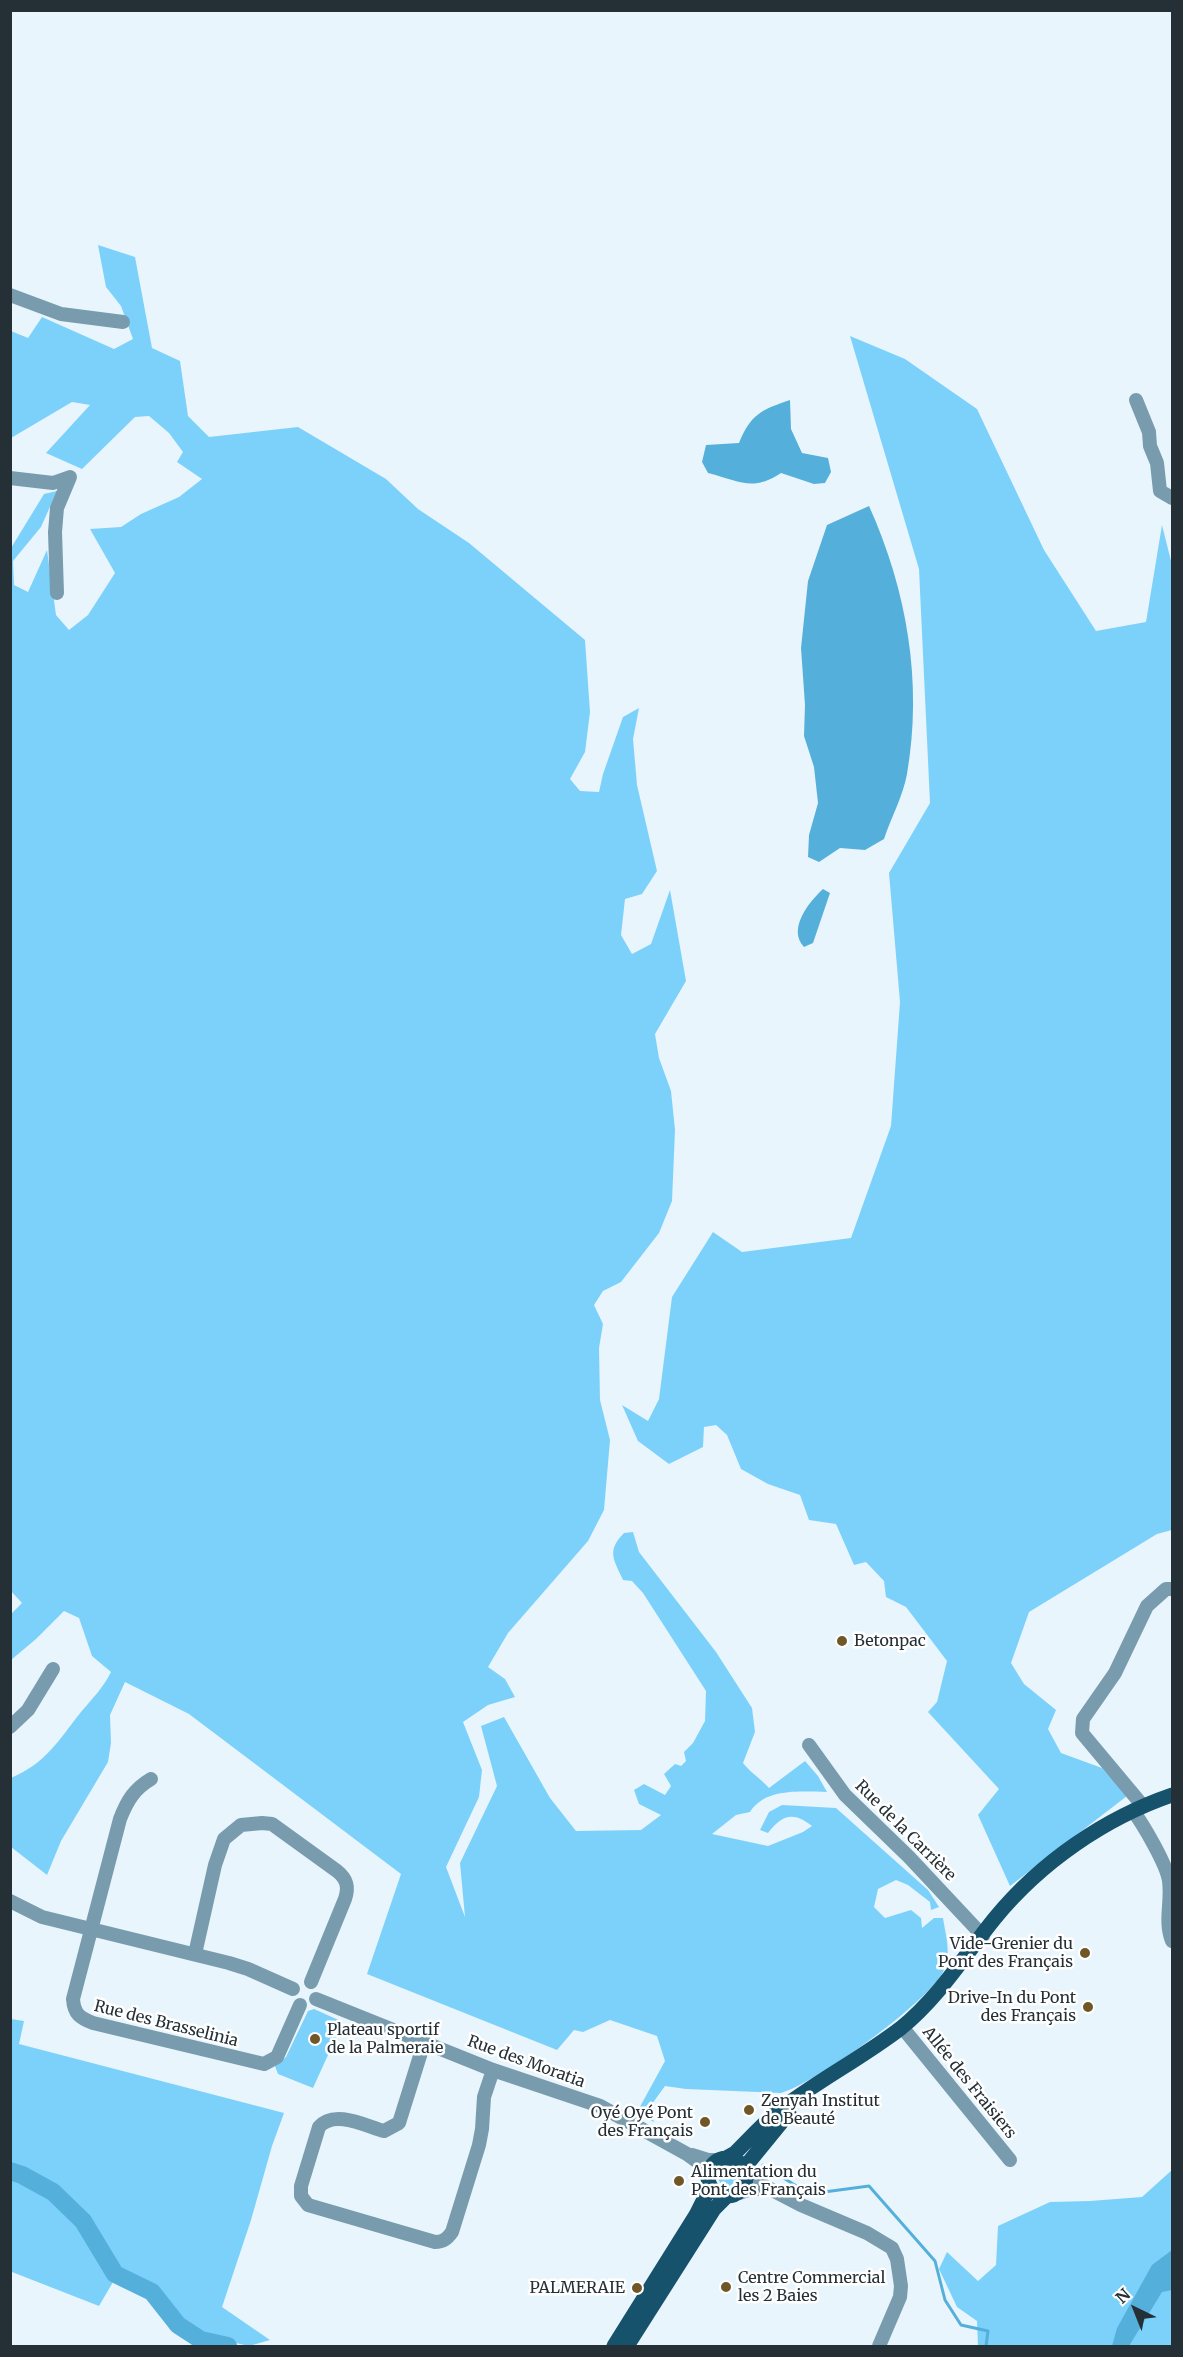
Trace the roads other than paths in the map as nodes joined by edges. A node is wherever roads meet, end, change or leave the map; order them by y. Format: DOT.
graph roads {
  1 [pos="10,295"];
  2 [pos="123,322"];
  3 [pos="1136,400"];
  4 [pos="10,478"];
  5 [pos="1173,498"];
  6 [pos="57,593"];
  7 [pos="1173,1589"];
  8 [pos="52,1669"];
  9 [pos="10,1727"];
  10 [pos="809,1745"];
  11 [pos="151,1779"];
  12 [pos="1173,1795"];
  13 [pos="1173,1803"];
  14 [pos="1138,1811"];
  15 [pos="10,1901"];
  16 [pos="90,1931"];
  17 [pos="983,1936"];
  18 [pos="1173,1941"];
  19 [pos="195,1954"];
  20 [pos="311,1982"];
  21 [pos="292,1989"];
  22 [pos="316,1999"];
  23 [pos="300,2005"];
  24 [pos="902,2027"];
  25 [pos="424,2043"];
  26 [pos="493,2070"];
  27 [pos="811,2088"];
  28 [pos="687,2154"];
  29 [pos="722,2159"];
  30 [pos="1010,2160"];
  31 [pos="746,2174"];
  32 [pos="709,2182"];
  33 [pos="771,2189"];
  34 [pos="732,2195"];
  35 [pos="614,2346"];
  36 [pos="627,2346"];
  37 [pos="879,2346"];
  1 -- 2 [label="street"];
  3 -- 5 [label="street"];
  4 -- 6 [label="street"];
  7 -- 14 [label="street"];
  8 -- 9 [label="street"];
  10 -- 17 [label="street, Rue de la Carrière"];
  11 -- 16 [label="street"];
  12 -- 14 [label="main road"];
  13 -- 14 [label="main road"];
  14 -- 17 [label="main road"];
  14 -- 18 [label="street"];
  15 -- 16 [label="street"];
  16 -- 19 [label="street"];
  16 -- 23 [label="street, Rue des Brasselinia"];
  17 -- 24 [label="main road"];
  19 -- 20 [label="street"];
  19 -- 21 [label="street"];
  20 -- 21 [label="street"];
  20 -- 22 [label="street"];
  21 -- 23 [label="street"];
  22 -- 23 [label="street"];
  22 -- 25 [label="street, Rue des Moratia"];
  24 -- 27 [label="main road"];
  24 -- 30 [label="street, Allée des Fraisiers"];
  25 -- 26 [label="street, Rue des Moratia"];
  25 -- 26 [label="street"];
  26 -- 28 [label="street, Rue des Moratia"];
  27 -- 29 [label="main road"];
  27 -- 31 [label="main road"];
  28 -- 29 [label="street, Rue des Moratia"];
  28 -- 32 [label="street, Rue des Moratia"];
  29 -- 31 [label="main road"];
  29 -- 32 [label="main road"];
  31 -- 33 [label="street"];
  31 -- 34 [label="main road"];
  32 -- 34 [label="main road"];
  32 -- 35 [label="main road"];
  33 -- 34 [label="street"];
  33 -- 37 [label="street"];
  34 -- 36 [label="main road"];
}
